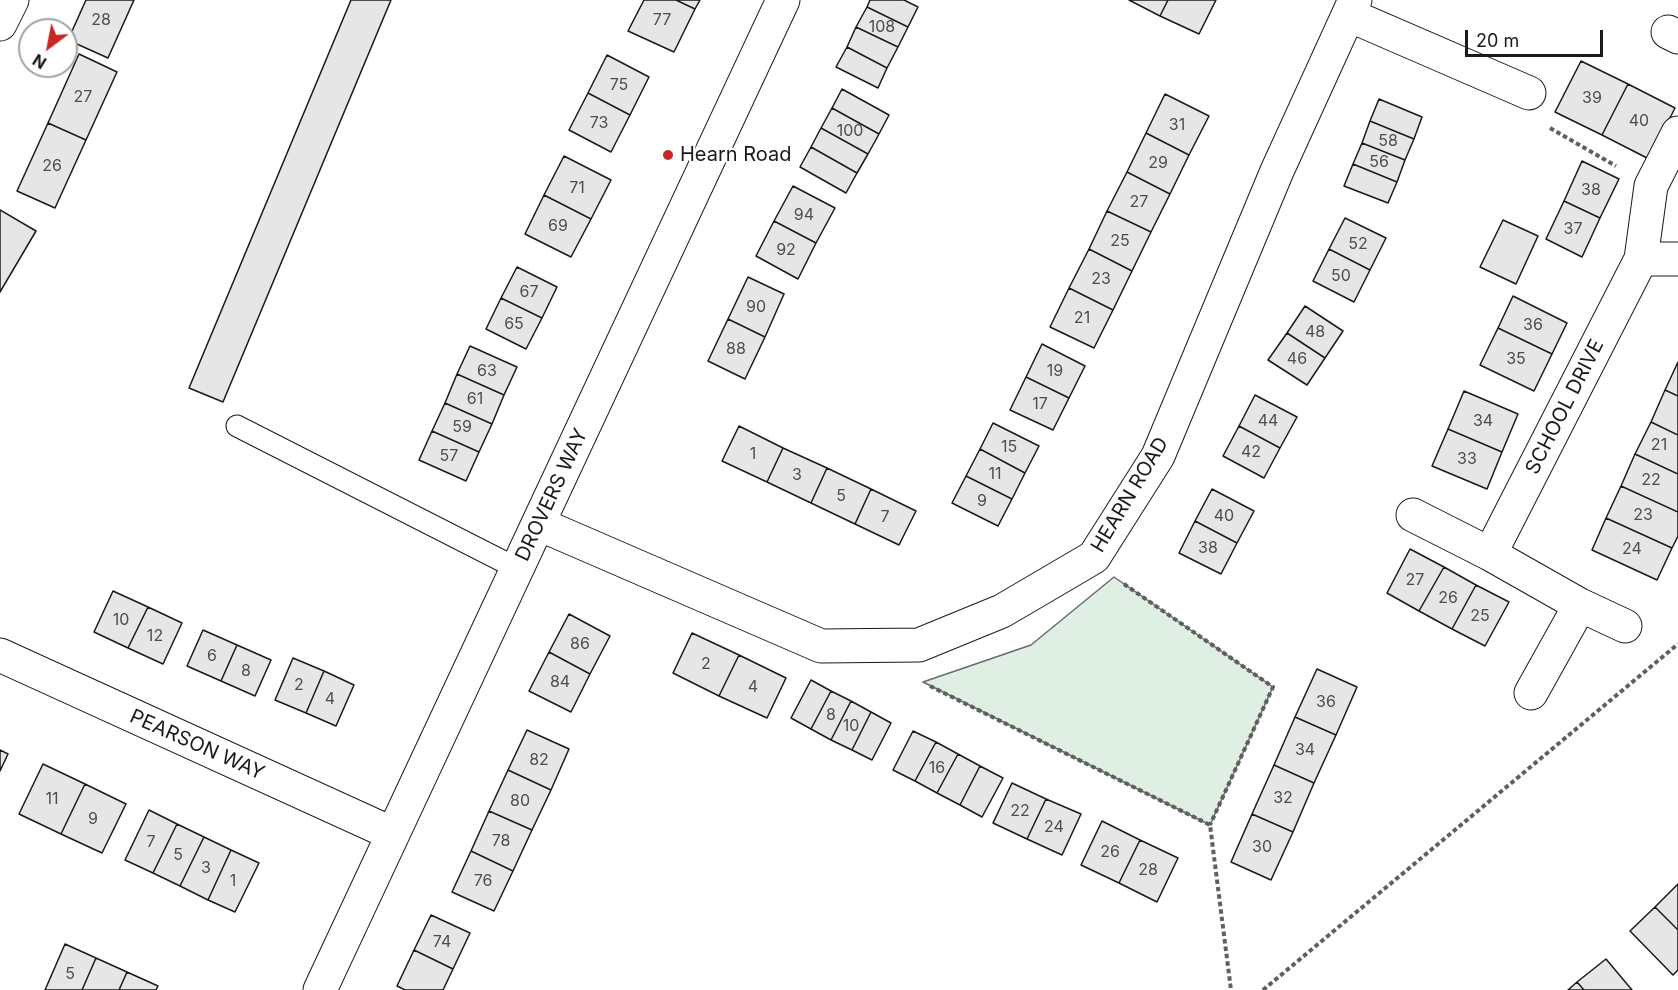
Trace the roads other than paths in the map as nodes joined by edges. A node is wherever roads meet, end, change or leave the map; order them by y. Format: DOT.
graph roads {
  1 [pos="12,0"];
  2 [pos="783,0"];
  3 [pos="1352,7"];
  4 [pos="0,24"];
  5 [pos="1529,93"];
  6 [pos="1678,134"];
  7 [pos="1641,259"];
  8 [pos="1678,259"];
  9 [pos="237,426"];
  10 [pos="1413,515"];
  11 [pos="539,524"];
  12 [pos="1490,554"];
  13 [pos="518,568"];
  14 [pos="1580,605"];
  15 [pos="1625,626"];
  16 [pos="0,656"];
  17 [pos="1531,693"];
  18 [pos="393,834"];
  19 [pos="320,990"];
  1 -- 4 [label="street"];
  2 -- 11 [label="street, DROVERS WAY"];
  3 -- 5 [label="street, HEARN ROAD"];
  3 -- 11 [label="street, HEARN ROAD"];
  6 -- 7 [label="street, SCHOOL DRIVE"];
  7 -- 8 [label="street"];
  7 -- 12 [label="street, SCHOOL DRIVE"];
  9 -- 13 [label="lane"];
  10 -- 12 [label="street"];
  11 -- 13 [label="street, DROVERS WAY"];
  12 -- 14 [label="street"];
  13 -- 18 [label="street, DROVERS WAY"];
  14 -- 15 [label="street"];
  14 -- 17 [label="street"];
  16 -- 18 [label="street, PEARSON WAY"];
  18 -- 19 [label="street, DROVERS WAY"];
}
